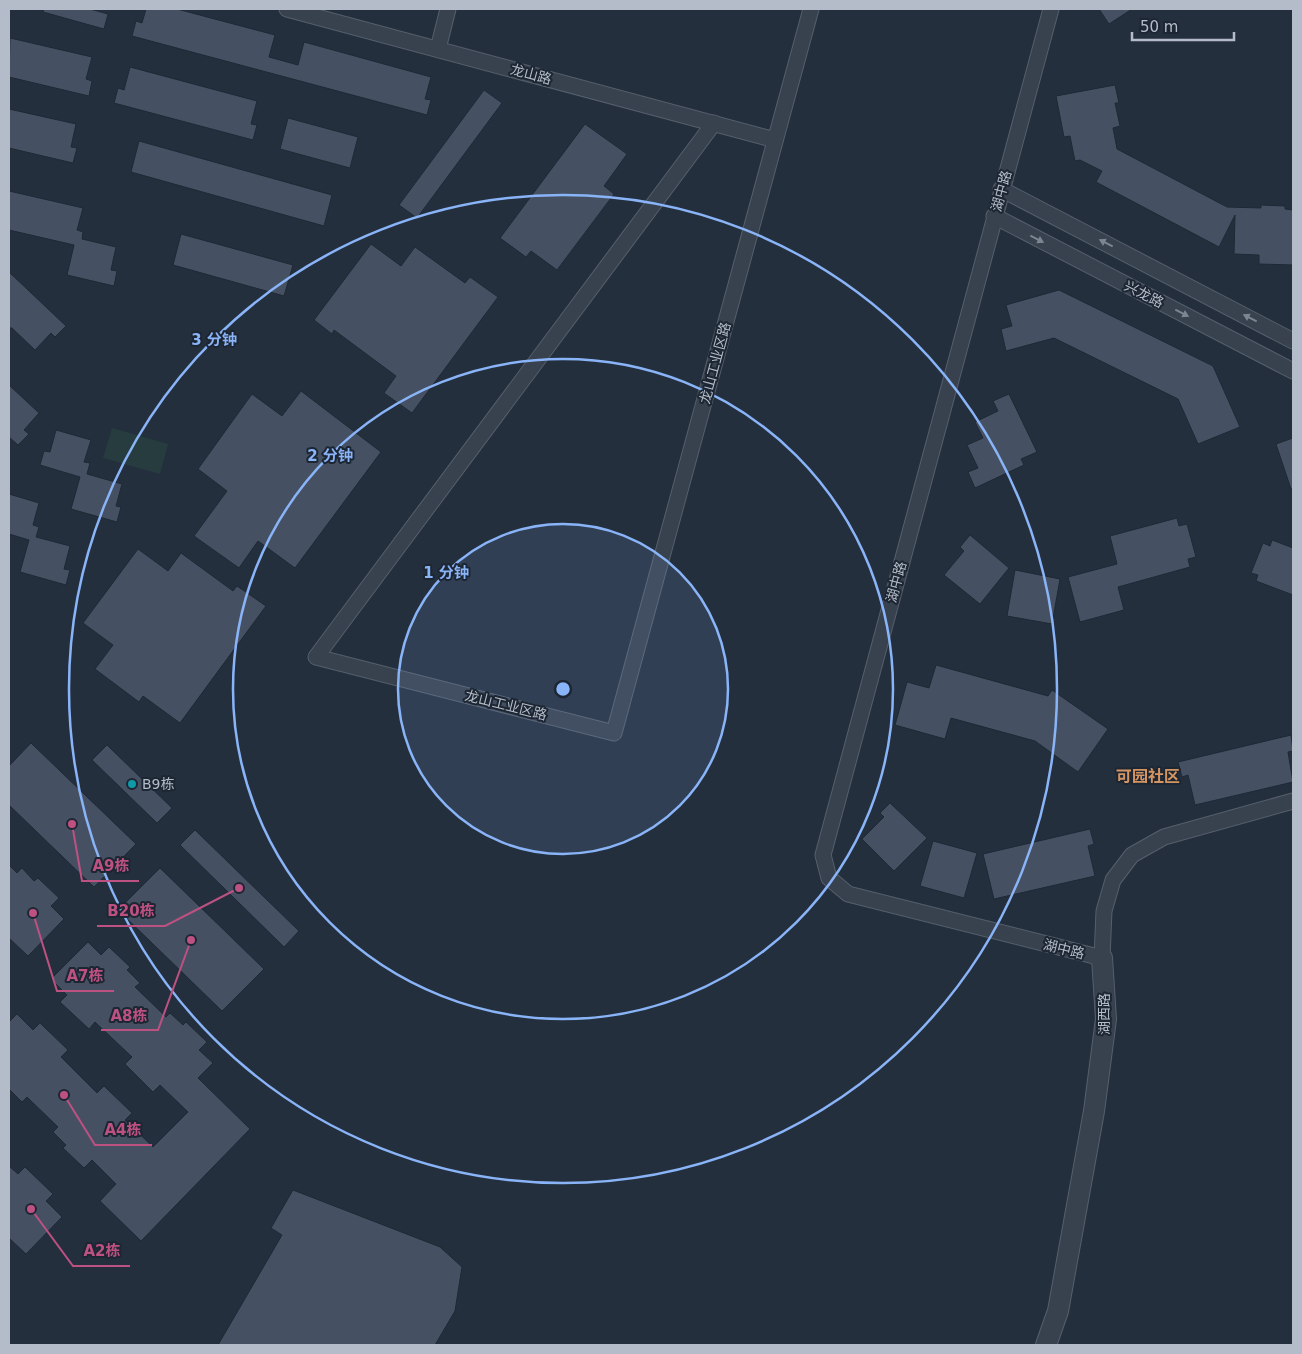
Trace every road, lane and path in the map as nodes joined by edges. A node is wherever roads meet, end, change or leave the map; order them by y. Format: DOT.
graph roads {
  1 [pos="287,9"];
  2 [pos="448,9"];
  3 [pos="811,9"];
  4 [pos="1051,9"];
  5 [pos="438,49"];
  6 [pos="714,124"];
  7 [pos="775,140"];
  8 [pos="1002,190"];
  9 [pos="994,216"];
  10 [pos="1293,341"];
  11 [pos="1293,371"];
  12 [pos="1293,801"];
  13 [pos="1102,958"];
  14 [pos="1046,1345"];
  1 -- 5 [label="street, 龙山路"];
  2 -- 5 [label="street"];
  3 -- 7 [label="street, 龙山工业区路"];
  4 -- 8 [label="street, 湖中路"];
  5 -- 6 [label="street, 龙山路"];
  6 -- 7 [label="street, 龙山路"];
  6 -- 7 [label="street, 龙山工业区路"];
  8 -- 9 [label="street, 湖中路"];
  10 -- 8 [label="street, 兴龙路, one-way"];
  9 -- 11 [label="street, 兴龙路, one-way"];
  9 -- 13 [label="street, 湖中路"];
  12 -- 13 [label="street, 湖西路"];
  13 -- 14 [label="street, 湖西路"];
}
